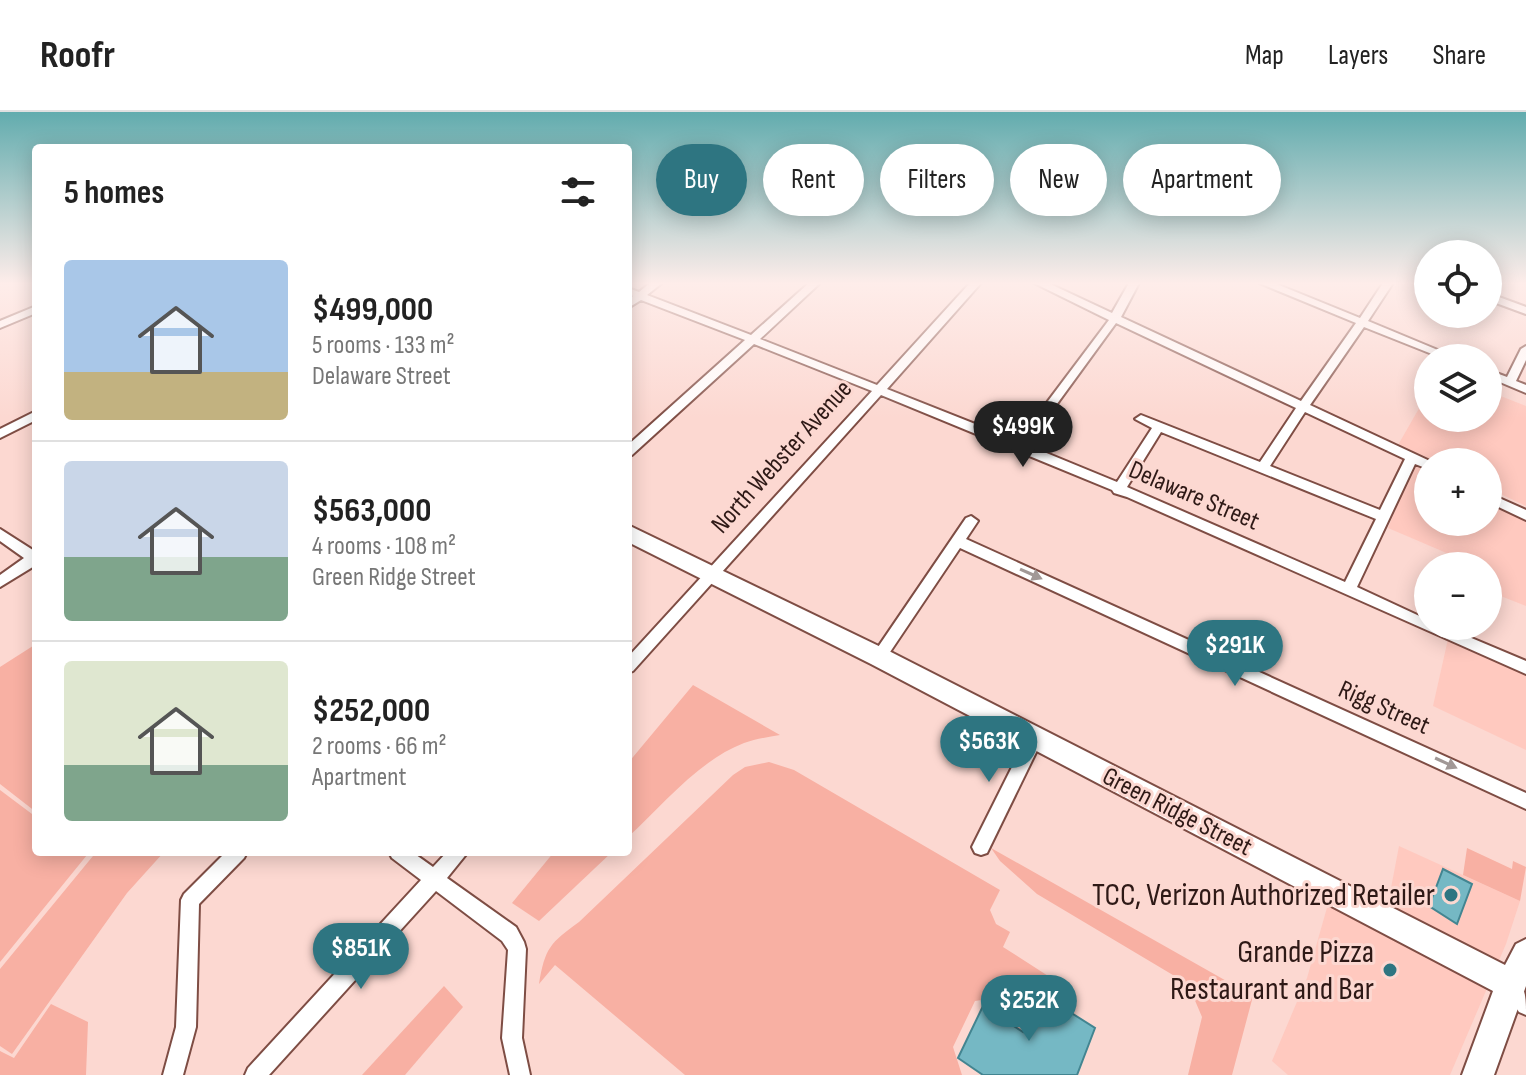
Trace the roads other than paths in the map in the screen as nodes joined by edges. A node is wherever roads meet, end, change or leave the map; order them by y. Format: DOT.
graph roads {
  1 [pos="723,328"];
  2 [pos="764,328"];
  3 [pos="935,328"];
  4 [pos="1108,328"];
  5 [pos="1136,328"];
  6 [pos="1358,328"];
  7 [pos="1380,328"];
  8 [pos="751,339"];
  9 [pos="1418,344"];
  10 [pos="1526,349"];
  11 [pos="1502,379"];
  12 [pos="1510,382"];
  13 [pos="1526,389"];
  14 [pos="878,390"];
  15 [pos="1300,406"];
  16 [pos="32,417"];
  17 [pos="1141,419"];
  18 [pos="1159,426"];
  19 [pos="0,434"];
  20 [pos="632,448"];
  21 [pos="1019,448"];
  22 [pos="1412,456"];
  23 [pos="1263,467"];
  24 [pos="1118,490"];
  25 [pos="1502,504"];
  26 [pos="1526,515"];
  27 [pos="1381,516"];
  28 [pos="971,521"];
  29 [pos="0,534"];
  30 [pos="632,535"];
  31 [pos="960,542"];
  32 [pos="32,556"];
  33 [pos="32,560"];
  34 [pos="713,573"];
  35 [pos="0,582"];
  36 [pos="1349,589"];
  37 [pos="1414,619"];
  38 [pos="1461,640"];
  39 [pos="879,657"];
  40 [pos="632,663"];
  41 [pos="1526,668"];
  42 [pos="1034,740"];
  43 [pos="1526,801"];
  44 [pos="981,847"];
  45 [pos="234,856"];
  46 [pos="404,856"];
  47 [pos="455,856"];
  48 [pos="435,878"];
  49 [pos="1526,954"];
  50 [pos="1518,995"];
  51 [pos="173,1075"];
  52 [pos="255,1075"];
  53 [pos="520,1075"];
  54 [pos="1478,1075"];
  1 -- 8 [label="street, Delaware Street"];
  2 -- 8 [label="street"];
  3 -- 14 [label="street, North Webster Avenue"];
  4 -- 21 [label="street"];
  5 -- 15 [label="street"];
  6 -- 15 [label="street"];
  7 -- 9 [label="street"];
  8 -- 14 [label="street, Delaware Street"];
  8 -- 20 [label="street"];
  10 -- 12 [label="street"];
  11 -- 12 [label="street"];
  12 -- 13 [label="street"];
  14 -- 21 [label="street, Delaware Street"];
  14 -- 34 [label="street, North Webster Avenue"];
  15 -- 22 [label="street"];
  15 -- 23 [label="street"];
  16 -- 19 [label="street"];
  17 -- 18 [label="street"];
  18 -- 23 [label="street"];
  18 -- 24 [label="street"];
  21 -- 24 [label="street, Delaware Street"];
  22 -- 27 [label="street"];
  23 -- 27 [label="street"];
  24 -- 36 [label="street, Delaware Street"];
  25 -- 26 [label="street"];
  27 -- 36 [label="street"];
  28 -- 31 [label="street"];
  29 -- 32 [label="street"];
  30 -- 34 [label="main road, Green Ridge Street"];
  31 -- 39 [label="street"];
  31 -- 43 [label="street, Rigg Street, one-way"];
  33 -- 35 [label="street"];
  34 -- 39 [label="main road, Green Ridge Street"];
  34 -- 40 [label="street, North Webster Avenue"];
  36 -- 37 [label="street, Delaware Street"];
  38 -- 41 [label="street, Delaware Street"];
  39 -- 42 [label="main road, Green Ridge Street"];
  42 -- 44 [label="street"];
  42 -- 50 [label="main road, Green Ridge Street"];
  45 -- 51 [label="street"];
  46 -- 48 [label="street"];
  47 -- 48 [label="street"];
  48 -- 52 [label="street"];
  48 -- 53 [label="street"];
  49 -- 50 [label="main road"];
  50 -- 54 [label="main road"];
}
